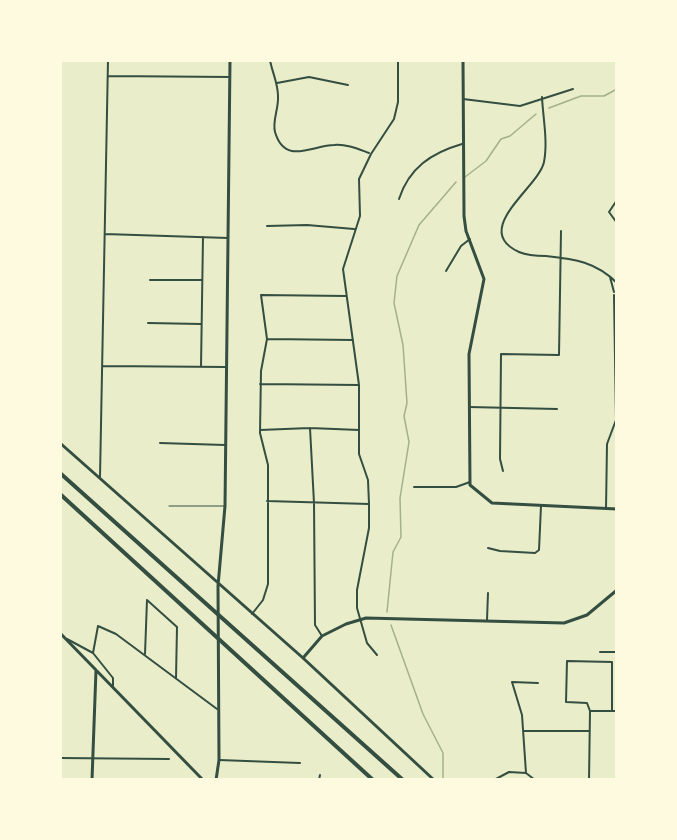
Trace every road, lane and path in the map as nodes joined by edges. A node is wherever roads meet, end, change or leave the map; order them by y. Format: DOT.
graph roads {
  1 [pos="108,60"];
  2 [pos="230,60"];
  3 [pos="270,60"];
  4 [pos="398,60"];
  5 [pos="463,60"];
  6 [pos="108,76"];
  7 [pos="230,77"];
  8 [pos="277,83"];
  9 [pos="348,85"];
  10 [pos="573,89"];
  11 [pos="542,97"];
  12 [pos="463,99"];
  13 [pos="462,144"];
  14 [pos="371,154"];
  15 [pos="399,199"];
  16 [pos="617,200"];
  17 [pos="617,223"];
  18 [pos="267,226"];
  19 [pos="354,230"];
  20 [pos="561,231"];
  21 [pos="105,234"];
  22 [pos="203,237"];
  23 [pos="228,238"];
  24 [pos="470,239"];
  25 [pos="560,258"];
  26 [pos="446,271"];
  27 [pos="608,275"];
  28 [pos="150,280"];
  29 [pos="202,280"];
  30 [pos="617,283"];
  31 [pos="617,287"];
  32 [pos="614,294"];
  33 [pos="346,296"];
  34 [pos="617,300"];
  35 [pos="617,308"];
  36 [pos="613,314"];
  37 [pos="148,323"];
  38 [pos="201,324"];
  39 [pos="267,339"];
  40 [pos="353,340"];
  41 [pos="103,366"];
  42 [pos="201,367"];
  43 [pos="226,368"];
  44 [pos="260,384"];
  45 [pos="359,385"];
  46 [pos="469,407"];
  47 [pos="500,408"];
  48 [pos="557,409"];
  49 [pos="310,428"];
  50 [pos="260,430"];
  51 [pos="359,430"];
  52 [pos="60,443"];
  53 [pos="160,443"];
  54 [pos="225,445"];
  55 [pos="503,471"];
  56 [pos="60,473"];
  57 [pos="100,479"];
  58 [pos="470,482"];
  59 [pos="414,487"];
  60 [pos="60,494"];
  61 [pos="267,501"];
  62 [pos="314,503"];
  63 [pos="369,504"];
  64 [pos="169,506"];
  65 [pos="225,506"];
  66 [pos="541,506"];
  67 [pos="606,509"];
  68 [pos="617,509"];
  69 [pos="488,548"];
  70 [pos="218,586"];
  71 [pos="616,592"];
  72 [pos="488,593"];
  73 [pos="252,614"];
  74 [pos="360,620"];
  75 [pos="487,622"];
  76 [pos="60,633"];
  77 [pos="322,636"];
  78 [pos="64,637"];
  79 [pos="600,652"];
  80 [pos="617,652"];
  81 [pos="93,653"];
  82 [pos="145,654"];
  83 [pos="377,655"];
  84 [pos="303,658"];
  85 [pos="96,670"];
  86 [pos="176,678"];
  87 [pos="538,683"];
  88 [pos="113,689"];
  89 [pos="217,709"];
  90 [pos="590,711"];
  91 [pos="612,711"];
  92 [pos="617,711"];
  93 [pos="524,731"];
  94 [pos="589,731"];
  95 [pos="60,758"];
  96 [pos="93,759"];
  97 [pos="169,759"];
  98 [pos="219,760"];
  99 [pos="300,764"];
  100 [pos="526,773"];
  101 [pos="320,775"];
  102 [pos="92,780"];
  103 [pos="203,780"];
  104 [pos="216,780"];
  105 [pos="319,780"];
  106 [pos="373,780"];
  107 [pos="403,780"];
  108 [pos="434,780"];
  109 [pos="494,780"];
  110 [pos="535,780"];
  111 [pos="589,780"];
  1 -- 6 [label="street"];
  2 -- 7 [label="street"];
  3 -- 8 [label="street"];
  4 -- 14 [label="street"];
  5 -- 12 [label="street"];
  6 -- 7 [label="street"];
  6 -- 21 [label="street"];
  7 -- 23 [label="street"];
  8 -- 9 [label="street"];
  8 -- 14 [label="street"];
  10 -- 11 [label="street"];
  11 -- 12 [label="street"];
  11 -- 25 [label="street"];
  12 -- 13 [label="street"];
  13 -- 15 [label="street"];
  13 -- 24 [label="street"];
  14 -- 19 [label="street"];
  16 -- 17 [label="street"];
  18 -- 19 [label="street"];
  19 -- 33 [label="street"];
  20 -- 25 [label="street"];
  21 -- 22 [label="street"];
  21 -- 41 [label="street"];
  22 -- 23 [label="street"];
  22 -- 29 [label="street"];
  23 -- 43 [label="street"];
  24 -- 26 [label="street"];
  24 -- 46 [label="street"];
  25 -- 27 [label="street"];
  25 -- 47 [label="street"];
  27 -- 30 [label="street"];
  27 -- 32 [label="street"];
  28 -- 29 [label="street"];
  29 -- 38 [label="street"];
  31 -- 32 [label="street"];
  32 -- 34 [label="street"];
  32 -- 36 [label="street"];
  33 -- 39 [label="street"];
  33 -- 40 [label="street"];
  35 -- 36 [label="street"];
  36 -- 67 [label="street"];
  37 -- 38 [label="street"];
  38 -- 42 [label="street"];
  39 -- 40 [label="street"];
  39 -- 44 [label="street"];
  40 -- 45 [label="street"];
  41 -- 42 [label="street"];
  41 -- 57 [label="street"];
  42 -- 43 [label="street"];
  43 -- 54 [label="street"];
  44 -- 45 [label="street"];
  44 -- 50 [label="street"];
  45 -- 51 [label="street"];
  46 -- 47 [label="street"];
  46 -- 58 [label="street"];
  47 -- 48 [label="street"];
  47 -- 55 [label="street"];
  49 -- 50 [label="street"];
  49 -- 51 [label="street"];
  49 -- 62 [label="street"];
  50 -- 61 [label="street"];
  51 -- 63 [label="street"];
  52 -- 57 [label="street"];
  53 -- 54 [label="street"];
  54 -- 65 [label="street"];
  56 -- 107 [label="highway"];
  57 -- 70 [label="street"];
  58 -- 59 [label="street"];
  58 -- 66 [label="street"];
  60 -- 106 [label="highway"];
  61 -- 62 [label="street"];
  61 -- 73 [label="street"];
  62 -- 63 [label="street"];
  62 -- 77 [label="street"];
  63 -- 74 [label="street"];
  64 -- 65 [label="lane"];
  65 -- 70 [label="street"];
  66 -- 67 [label="street"];
  66 -- 69 [label="street"];
  67 -- 68 [label="street"];
  70 -- 73 [label="street"];
  70 -- 89 [label="street"];
  71 -- 75 [label="street"];
  72 -- 75 [label="street"];
  73 -- 84 [label="street"];
  74 -- 75 [label="street"];
  74 -- 77 [label="street"];
  74 -- 83 [label="street"];
  76 -- 78 [label="street"];
  77 -- 84 [label="street"];
  78 -- 81 [label="street"];
  78 -- 85 [label="street"];
  79 -- 80 [label="street"];
  81 -- 82 [label="street"];
  81 -- 88 [label="street"];
  82 -- 86 [label="street"];
  82 -- 86 [label="street"];
  84 -- 108 [label="street"];
  85 -- 88 [label="street"];
  85 -- 96 [label="street"];
  86 -- 89 [label="street"];
  87 -- 93 [label="street"];
  88 -- 103 [label="street"];
  89 -- 98 [label="street"];
  90 -- 91 [label="street"];
  90 -- 91 [label="street"];
  90 -- 94 [label="street"];
  91 -- 92 [label="street"];
  93 -- 94 [label="street"];
  93 -- 100 [label="street"];
  94 -- 111 [label="street"];
  95 -- 96 [label="street"];
  96 -- 97 [label="street"];
  96 -- 102 [label="street"];
  98 -- 99 [label="street"];
  98 -- 104 [label="street"];
  100 -- 109 [label="street"];
  100 -- 110 [label="street"];
  101 -- 105 [label="street"];
}
